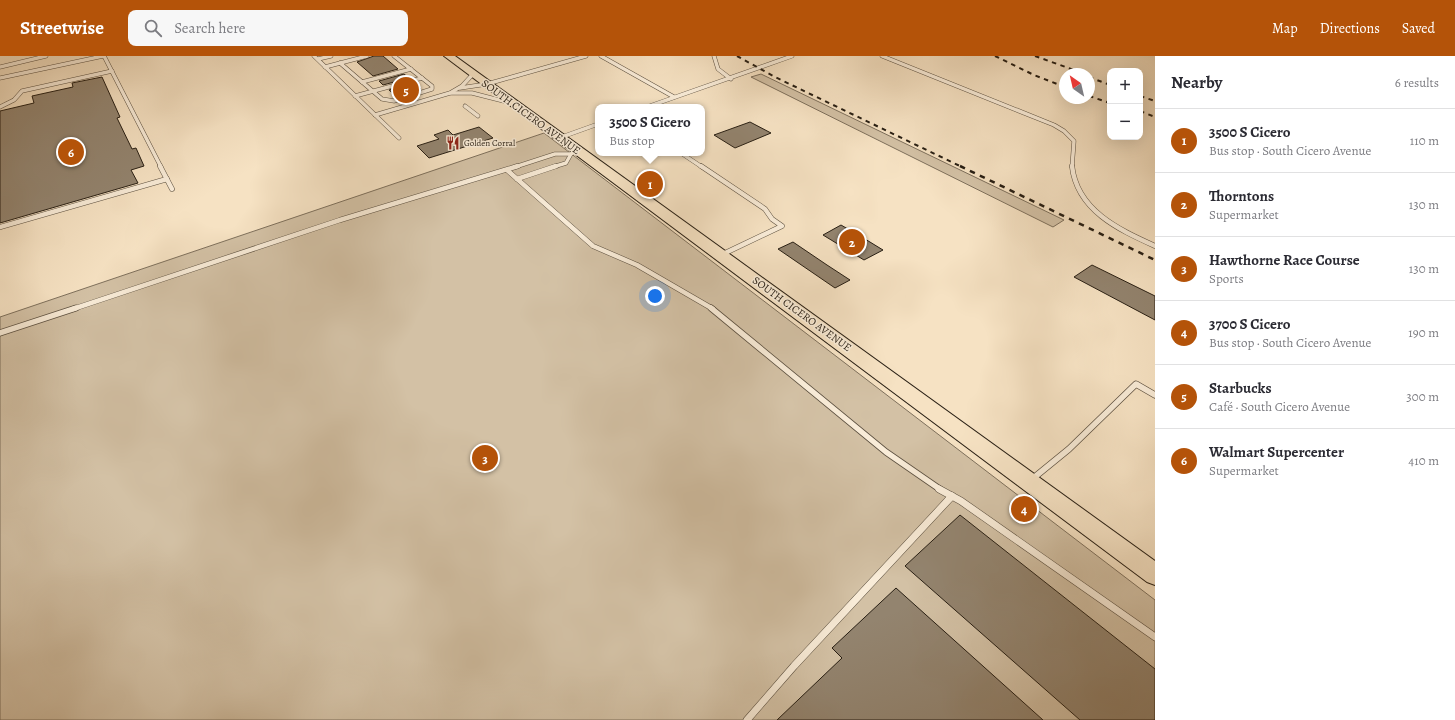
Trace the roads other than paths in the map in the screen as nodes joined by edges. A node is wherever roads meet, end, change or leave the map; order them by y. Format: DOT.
graph roads {
  1 [pos="46,56"];
  2 [pos="104,56"];
  3 [pos="314,56"];
  4 [pos="331,56"];
  5 [pos="367,56"];
  6 [pos="394,56"];
  7 [pos="449,56"];
  8 [pos="586,56"];
  9 [pos="601,56"];
  10 [pos="714,56"];
  11 [pos="792,56"];
  12 [pos="882,56"];
  13 [pos="318,59"];
  14 [pos="340,63"];
  15 [pos="325,66"];
  16 [pos="0,67"];
  17 [pos="411,69"];
  18 [pos="112,71"];
  19 [pos="473,74"];
  20 [pos="0,78"];
  21 [pos="422,78"];
  22 [pos="731,79"];
  23 [pos="362,82"];
  24 [pos="487,84"];
  25 [pos="460,88"];
  26 [pos="372,91"];
  27 [pos="450,93"];
  28 [pos="355,96"];
  29 [pos="674,97"];
  30 [pos="513,104"];
  31 [pos="655,104"];
  32 [pos="465,106"];
  33 [pos="0,107"];
  34 [pos="375,115"];
  35 [pos="478,116"];
  36 [pos="595,125"];
  37 [pos="399,138"];
  38 [pos="559,138"];
  39 [pos="574,153"];
  40 [pos="685,156"];
  41 [pos="507,170"];
  42 [pos="167,179"];
  43 [pos="517,179"];
  44 [pos="172,189"];
  45 [pos="0,227"];
  46 [pos="1155,246"];
  47 [pos="721,255"];
  48 [pos="0,332"];
  49 [pos="1155,395"];
  50 [pos="1029,481"];
  51 [pos="952,496"];
  52 [pos="1155,574"];
  53 [pos="1155,637"];
  54 [pos="747,720"];
  1 -- 16 [label="lane"];
  2 -- 18 [label="lane"];
  2 -- 20 [label="lane"];
  3 -- 13 [label="lane"];
  4 -- 13 [label="lane"];
  5 -- 14 [label="lane"];
  6 -- 17 [label="lane"];
  7 -- 19 [label="main road, SOUTH CICERO AVENUE"];
  8 -- 24 [label="lane"];
  9 -- 29 [label="lane"];
  10 -- 22 [label="lane"];
  11 -- 22 [label="lane"];
  12 -- 46 [label="lane"];
  13 -- 15 [label="lane"];
  14 -- 15 [label="lane"];
  14 -- 23 [label="lane"];
  15 -- 28 [label="lane"];
  17 -- 21 [label="lane"];
  17 -- 23 [label="lane"];
  18 -- 33 [label="lane"];
  18 -- 42 [label="lane"];
  19 -- 24 [label="main road, SOUTH CICERO AVENUE"];
  19 -- 25 [label="lane"];
  21 -- 26 [label="lane"];
  21 -- 26 [label="lane"];
  22 -- 29 [label="lane"];
  23 -- 26 [label="lane"];
  24 -- 25 [label="lane"];
  24 -- 30 [label="main road, SOUTH CICERO AVENUE"];
  25 -- 27 [label="lane"];
  26 -- 28 [label="lane"];
  27 -- 30 [label="lane"];
  27 -- 34 [label="lane"];
  28 -- 34 [label="lane"];
  29 -- 31 [label="lane"];
  30 -- 38 [label="main road, SOUTH CICERO AVENUE"];
  32 -- 35 [label="lane"];
  34 -- 37 [label="lane"];
  36 -- 38 [label="lane"];
  38 -- 39 [label="main road, SOUTH CICERO AVENUE"];
  39 -- 41 [label="lane"];
  39 -- 43 [label="lane"];
  39 -- 47 [label="main road, SOUTH CICERO AVENUE"];
  40 -- 47 [label="lane"];
  41 -- 43 [label="lane"];
  41 -- 48 [label="lane"];
  42 -- 44 [label="lane"];
  42 -- 45 [label="lane"];
  43 -- 51 [label="lane"];
  47 -- 50 [label="main road, SOUTH CICERO AVENUE"];
  49 -- 50 [label="lane"];
  50 -- 52 [label="main road, SOUTH CICERO AVENUE"];
  51 -- 53 [label="lane"];
  51 -- 54 [label="lane"];
}
